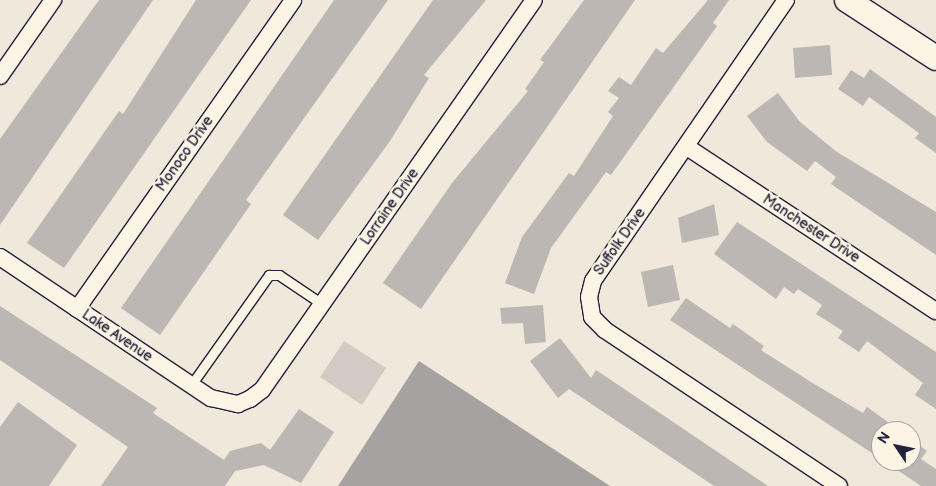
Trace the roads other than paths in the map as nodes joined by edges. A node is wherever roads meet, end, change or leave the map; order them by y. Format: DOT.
graph roads {
  1 [pos="53,0"];
  2 [pos="293,0"];
  3 [pos="534,0"];
  4 [pos="786,0"];
  5 [pos="847,0"];
  6 [pos="936,58"];
  7 [pos="0,76"];
  8 [pos="687,147"];
  9 [pos="0,257"];
  10 [pos="322,304"];
  11 [pos="77,309"];
  12 [pos="936,311"];
  13 [pos="192,385"];
  14 [pos="238,404"];
  15 [pos="839,486"];
  1 -- 7 [label="street"];
  2 -- 11 [label="street, Monoco Drive"];
  3 -- 10 [label="street, Lorraine Drive"];
  4 -- 8 [label="street, Suffolk Drive"];
  5 -- 6 [label="street"];
  8 -- 12 [label="street, Manchester Drive"];
  8 -- 15 [label="street, Suffolk Drive"];
  9 -- 11 [label="street, Lake Avenue"];
  10 -- 13 [label="lane"];
  10 -- 14 [label="street, Lorraine Drive"];
  11 -- 13 [label="street, Lake Avenue"];
  13 -- 14 [label="street, Lake Avenue"];
}
